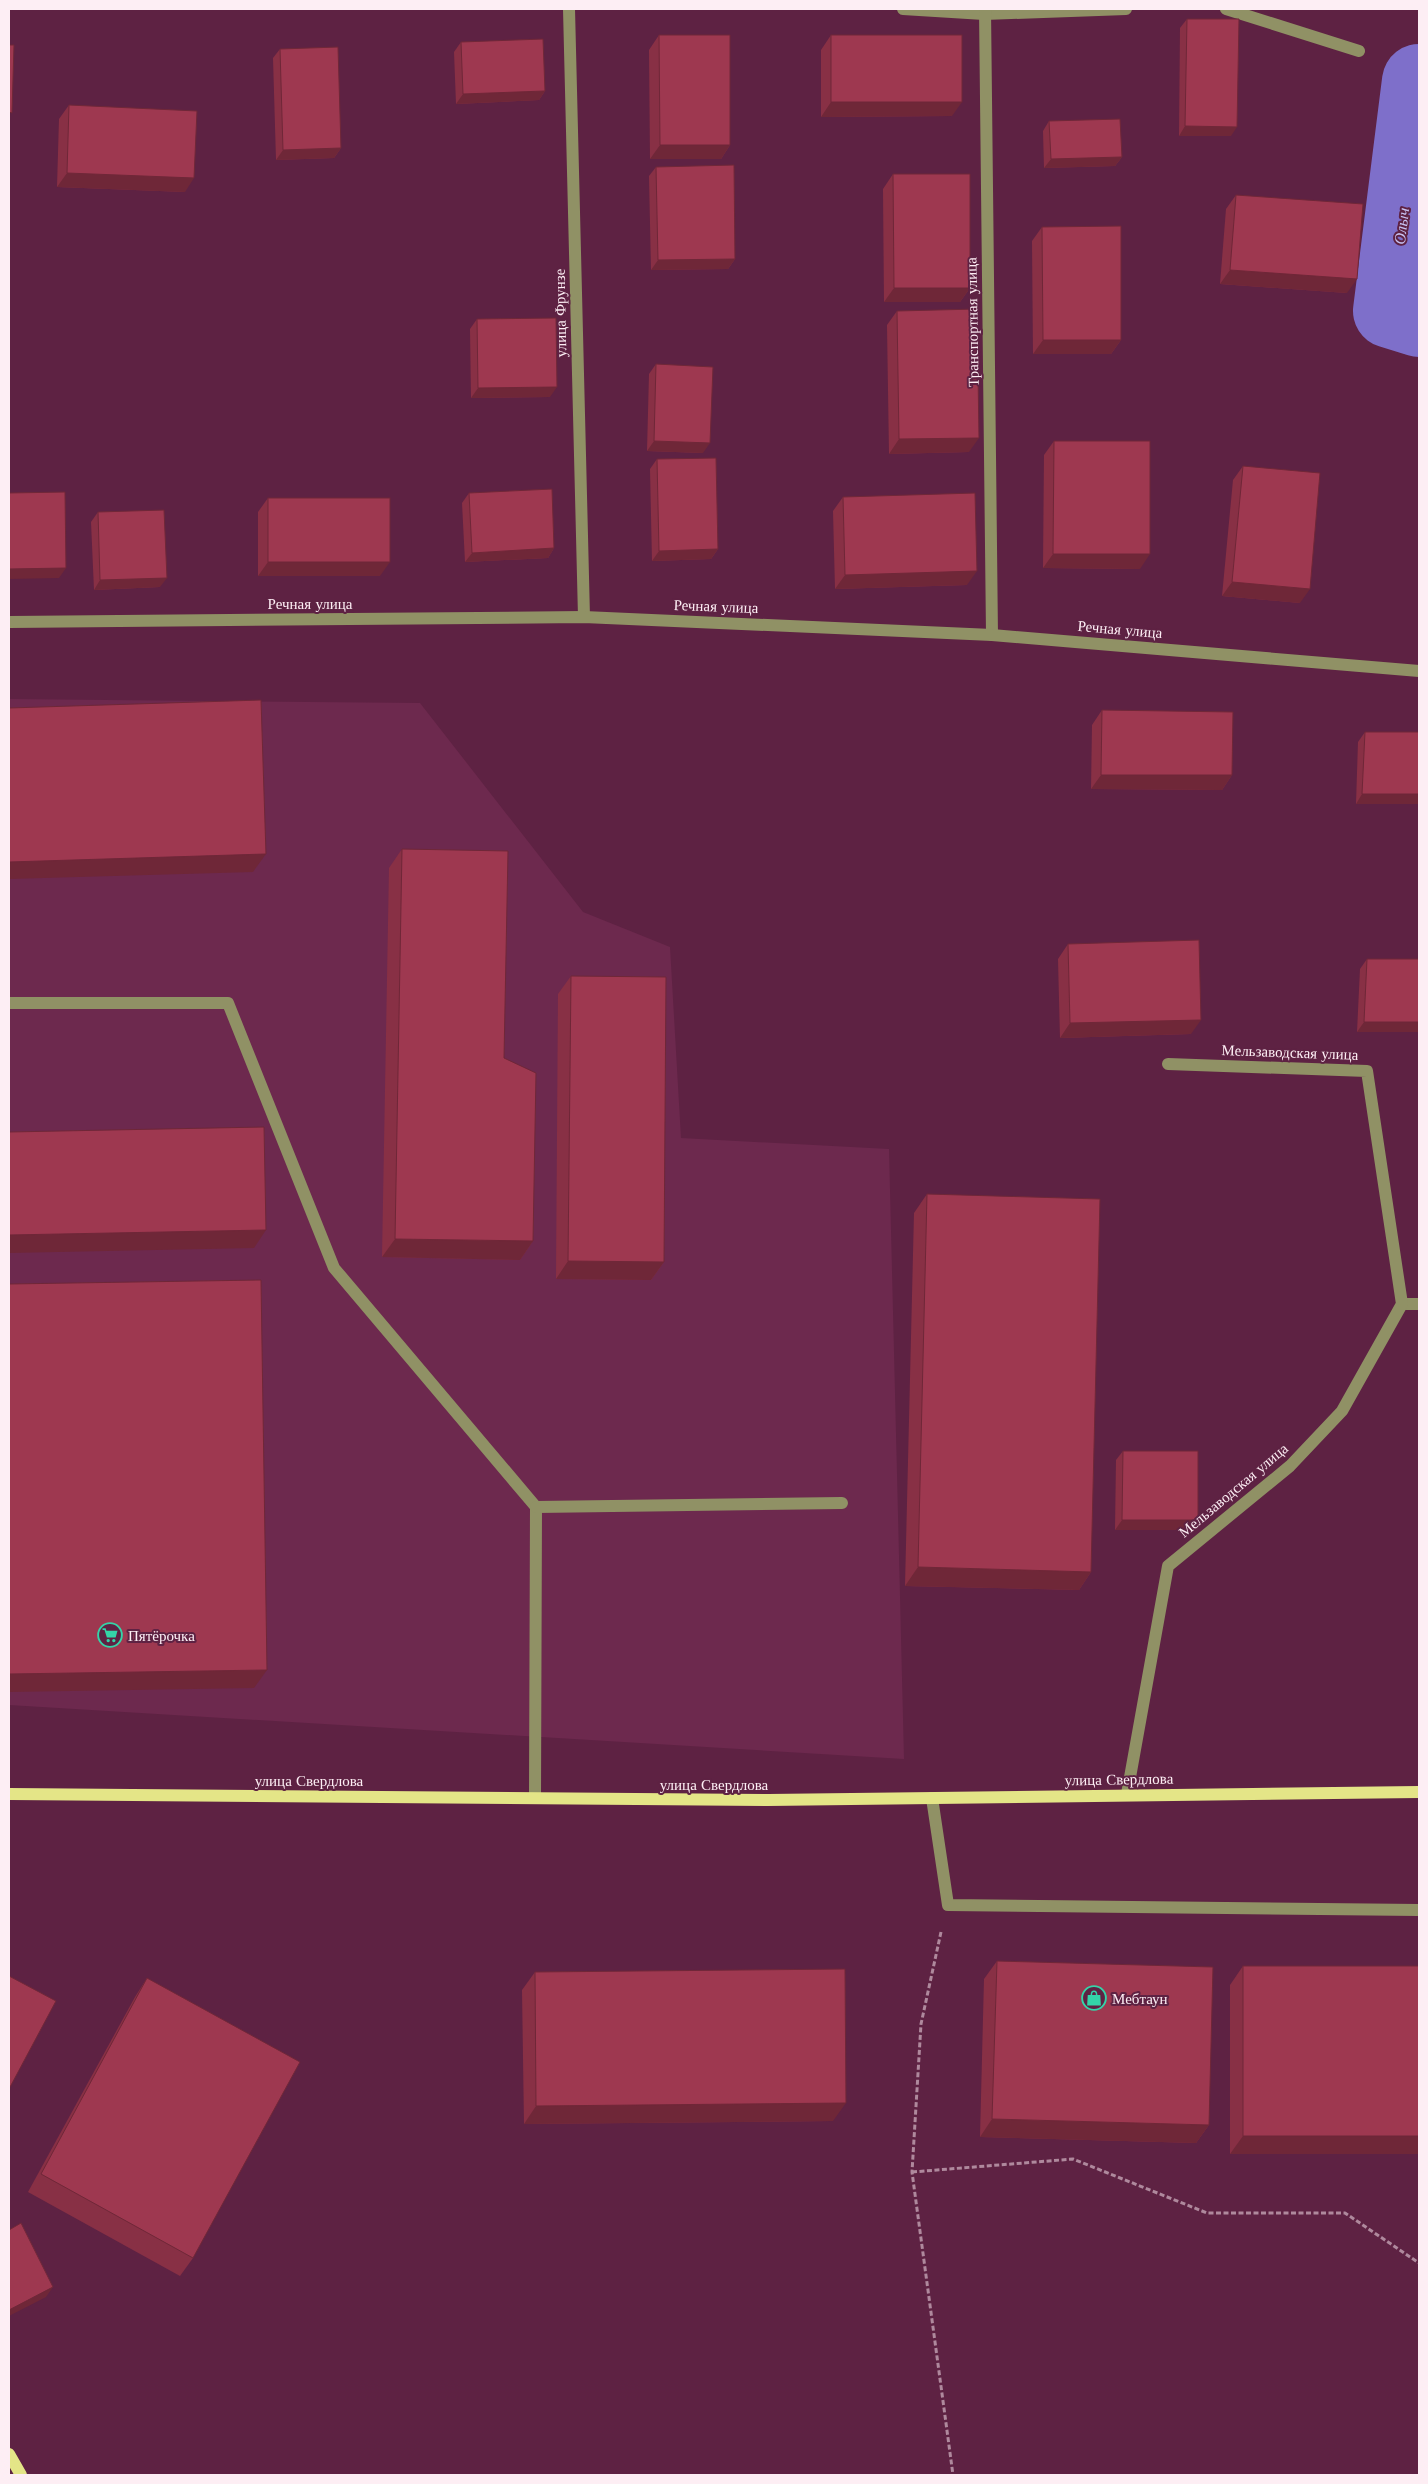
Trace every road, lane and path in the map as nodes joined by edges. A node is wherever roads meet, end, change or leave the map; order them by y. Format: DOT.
graph roads {
  1 [pos="569,9"];
  2 [pos="903,9"];
  3 [pos="1126,9"];
  4 [pos="1226,9"];
  5 [pos="985,11"];
  6 [pos="1359,51"];
  7 [pos="584,617"];
  8 [pos="9,622"];
  9 [pos="992,635"];
  10 [pos="1419,671"];
  11 [pos="9,1003"];
  12 [pos="1168,1064"];
  13 [pos="1402,1304"];
  14 [pos="1419,1304"];
  15 [pos="842,1503"];
  16 [pos="536,1507"];
  17 [pos="1419,1792"];
  18 [pos="9,1794"];
  19 [pos="1127,1794"];
  20 [pos="535,1798"];
  21 [pos="932,1798"];
  22 [pos="948,1904"];
  23 [pos="1419,1910"];
  24 [pos="912,2172"];
  25 [pos="1419,2263"];
  26 [pos="9,2454"];
  27 [pos="21,2475"];
  28 [pos="953,2475"];
  1 -- 7 [label="street, улица Фрунзе"];
  2 -- 5 [label="street"];
  3 -- 5 [label="street"];
  4 -- 6 [label="street"];
  5 -- 9 [label="street, Транспортная улица"];
  7 -- 8 [label="street, Речная улица"];
  7 -- 9 [label="street, Речная улица"];
  9 -- 10 [label="street, Речная улица"];
  11 -- 16 [label="street"];
  12 -- 13 [label="street, Мельзаводская улица"];
  13 -- 14 [label="street"];
  13 -- 19 [label="street, Мельзаводская улица"];
  15 -- 16 [label="street"];
  16 -- 20 [label="street"];
  17 -- 19 [label="main road, улица Свердлова"];
  18 -- 20 [label="main road, улица Свердлова"];
  19 -- 21 [label="main road, улица Свердлова"];
  20 -- 21 [label="main road, улица Свердлова"];
  21 -- 22 [label="street"];
  22 -- 23 [label="street"];
  22 -- 24 [label="path"];
  24 -- 25 [label="path"];
  24 -- 28 [label="path"];
  26 -- 27 [label="main road"];
}
